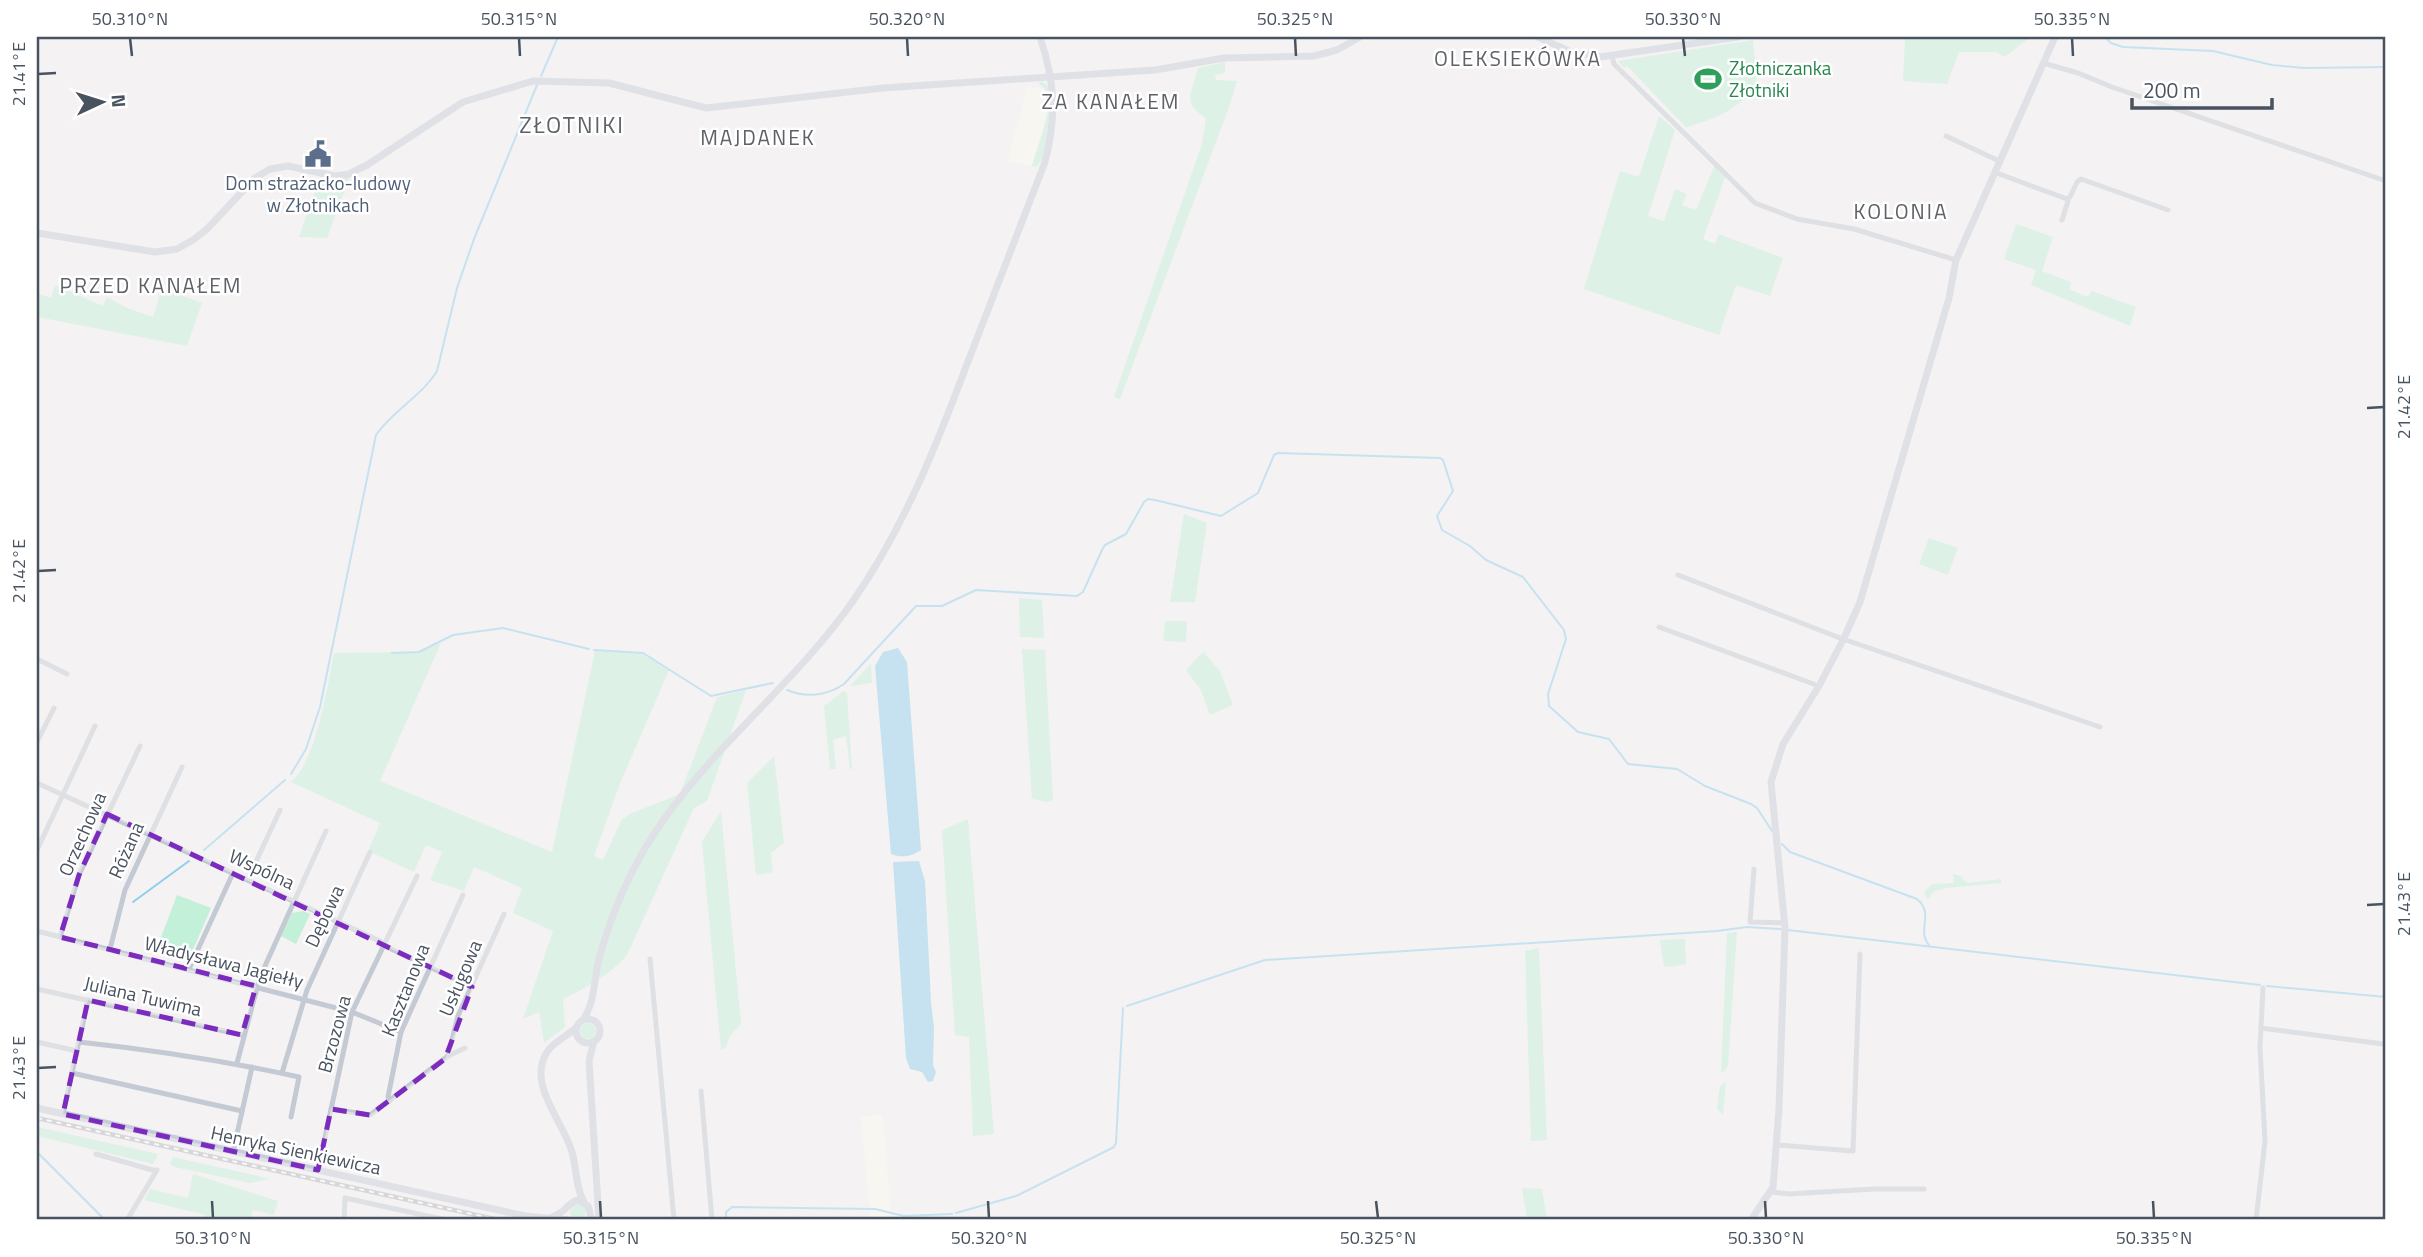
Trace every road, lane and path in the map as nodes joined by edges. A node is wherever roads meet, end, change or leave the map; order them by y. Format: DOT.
graph roads {
  1 [pos="1040,37"];
  2 [pos="1360,37"];
  3 [pos="1538,37"];
  4 [pos="1738,37"];
  5 [pos="2055,37"];
  6 [pos="1612,56"];
  7 [pos="2043,62"];
  8 [pos="1051,77"];
  9 [pos="1946,136"];
  10 [pos="1999,161"];
  11 [pos="1994,172"];
  12 [pos="2386,181"];
  13 [pos="2067,198"];
  14 [pos="2168,210"];
  15 [pos="2062,220"];
  16 [pos="37,233"];
  17 [pos="1956,260"];
  18 [pos="1678,575"];
  19 [pos="1659,626"];
  20 [pos="1844,638"];
  21 [pos="37,659"];
  22 [pos="67,674"];
  23 [pos="1819,686"];
  24 [pos="54,708"];
  25 [pos="95,726"];
  26 [pos="2100,727"];
  27 [pos="37,742"];
  28 [pos="140,746"];
  29 [pos="182,767"];
  30 [pos="37,782"];
  31 [pos="64,795"];
  32 [pos="280,810"];
  33 [pos="107,814"];
  34 [pos="326,831"];
  35 [pos="151,835"];
  36 [pos="37,850"];
  37 [pos="370,852"];
  38 [pos="1754,869"];
  39 [pos="233,873"];
  40 [pos="417,876"];
  41 [pos="248,879"];
  42 [pos="463,895"];
  43 [pos="294,901"];
  44 [pos="504,914"];
  45 [pos="338,921"];
  46 [pos="1785,923"];
  47 [pos="37,931"];
  48 [pos="60,937"];
  49 [pos="384,945"];
  50 [pos="110,949"];
  51 [pos="1860,954"];
  52 [pos="650,959"];
  53 [pos="430,967"];
  54 [pos="189,969"];
  55 [pos="256,986"];
  56 [pos="472,986"];
  57 [pos="2263,988"];
  58 [pos="37,989"];
  59 [pos="303,999"];
  60 [pos="88,1000"];
  61 [pos="591,1001"];
  62 [pos="352,1012"];
  63 [pos="583,1020"];
  64 [pos="594,1021"];
  65 [pos="576,1028"];
  66 [pos="2261,1028"];
  67 [pos="401,1032"];
  68 [pos="243,1035"];
  69 [pos="561,1039"];
  70 [pos="581,1040"];
  71 [pos="594,1041"];
  72 [pos="37,1042"];
  73 [pos="79,1042"];
  74 [pos="2383,1044"];
  75 [pos="465,1048"];
  76 [pos="77,1051"];
  77 [pos="448,1056"];
  78 [pos="590,1061"];
  79 [pos="237,1063"];
  80 [pos="252,1066"];
  81 [pos="72,1073"];
  82 [pos="282,1073"];
  83 [pos="701,1091"];
  84 [pos="390,1101"];
  85 [pos="37,1108"];
  86 [pos="331,1109"];
  87 [pos="242,1111"];
  88 [pos="63,1114"];
  89 [pos="291,1117"];
  90 [pos="1777,1145"];
  91 [pos="233,1152"];
  92 [pos="96,1154"];
  93 [pos="318,1170"];
  94 [pos="577,1178"];
  95 [pos="1924,1189"];
  96 [pos="1772,1192"];
  97 [pos="573,1202"];
  98 [pos="584,1202"];
  99 [pos="566,1210"];
  100 [pos="548,1218"];
  101 [pos="590,1218"];
  102 [pos="127,1220"];
  103 [pos="344,1220"];
  104 [pos="446,1220"];
  105 [pos="569,1220"];
  106 [pos="599,1220"];
  107 [pos="674,1220"];
  108 [pos="712,1220"];
  109 [pos="1751,1220"];
  110 [pos="2256,1220"];
  1 -- 8 [label="street"];
  2 -- 8 [label="street"];
  3 -- 6 [label="street"];
  4 -- 6 [label="street"];
  5 -- 7 [label="street"];
  6 -- 17 [label="street"];
  7 -- 10 [label="street"];
  7 -- 12 [label="street"];
  8 -- 16 [label="street"];
  8 -- 61 [label="street"];
  9 -- 10 [label="street"];
  10 -- 11 [label="street"];
  11 -- 13 [label="street"];
  11 -- 17 [label="street"];
  13 -- 14 [label="street"];
  13 -- 15 [label="street"];
  17 -- 20 [label="street"];
  18 -- 20 [label="street"];
  19 -- 23 [label="street"];
  20 -- 23 [label="street"];
  20 -- 26 [label="street"];
  21 -- 22 [label="street"];
  23 -- 46 [label="street"];
  24 -- 27 [label="street"];
  25 -- 31 [label="street"];
  28 -- 33 [label="street, Orzechowa"];
  29 -- 35 [label="street, Różana"];
  30 -- 31 [label="street, Wspólna"];
  31 -- 33 [label="street, Wspólna"];
  31 -- 36 [label="street"];
  32 -- 41 [label="street"];
  33 -- 35 [label="street, Wspólna"];
  33 -- 48 [label="street, Orzechowa"];
  34 -- 43 [label="street"];
  35 -- 39 [label="street, Wspólna"];
  35 -- 50 [label="street, Różana"];
  37 -- 45 [label="street, Dębowa"];
  38 -- 46 [label="street"];
  39 -- 41 [label="street, Wspólna"];
  39 -- 54 [label="street"];
  40 -- 49 [label="street, Brzozowa"];
  41 -- 43 [label="street, Wspólna"];
  42 -- 53 [label="street, Kasztanowa"];
  43 -- 45 [label="street, Wspólna"];
  43 -- 55 [label="street"];
  44 -- 56 [label="street, Usługowa"];
  45 -- 49 [label="street, Wspólna"];
  45 -- 59 [label="street, Dębowa"];
  46 -- 90 [label="street"];
  47 -- 48 [label="street, Władysława Jagiełły"];
  48 -- 50 [label="street, Władysława Jagiełły"];
  49 -- 53 [label="street, Wspólna"];
  49 -- 62 [label="street, Brzozowa"];
  50 -- 54 [label="street, Władysława Jagiełły"];
  51 -- 90 [label="street"];
  52 -- 107 [label="street"];
  53 -- 56 [label="street, Wspólna"];
  53 -- 67 [label="street, Kasztanowa"];
  54 -- 55 [label="street, Władysława Jagiełły"];
  55 -- 59 [label="street, Władysława Jagiełły"];
  55 -- 68 [label="street"];
  56 -- 77 [label="street, Usługowa"];
  57 -- 66 [label="street"];
  58 -- 60 [label="street, Juliana Tuwima"];
  59 -- 62 [label="street, Władysława Jagiełły"];
  59 -- 82 [label="street, Dębowa"];
  60 -- 68 [label="street, Juliana Tuwima"];
  60 -- 73 [label="street"];
  61 -- 63 [label="street"];
  61 -- 64 [label="street"];
  62 -- 67 [label="street, Władysława Jagiełły"];
  62 -- 86 [label="street, Brzozowa"];
  63 -- 64 [label="street"];
  63 -- 65 [label="street"];
  64 -- 71 [label="street"];
  65 -- 69 [label="street"];
  65 -- 70 [label="street"];
  66 -- 74 [label="street"];
  66 -- 110 [label="street"];
  67 -- 84 [label="street, Kasztanowa"];
  68 -- 79 [label="street"];
  69 -- 70 [label="street"];
  69 -- 94 [label="street"];
  70 -- 71 [label="street"];
  70 -- 78 [label="street"];
  71 -- 78 [label="street"];
  72 -- 76 [label="street"];
  73 -- 76 [label="street"];
  73 -- 79 [label="street"];
  75 -- 77 [label="street"];
  76 -- 81 [label="street"];
  77 -- 84 [label="street"];
  78 -- 106 [label="street"];
  79 -- 80 [label="street"];
  80 -- 82 [label="street"];
  80 -- 87 [label="street"];
  81 -- 87 [label="street"];
  81 -- 88 [label="street"];
  82 -- 89 [label="street"];
  83 -- 108 [label="street"];
  84 -- 86 [label="street"];
  85 -- 88 [label="street, Henryka Sienkiewicza"];
  86 -- 93 [label="street, Brzozowa"];
  87 -- 91 [label="street"];
  88 -- 91 [label="street, Henryka Sienkiewicza"];
  90 -- 96 [label="street"];
  91 -- 93 [label="street, Henryka Sienkiewicza"];
  92 -- 102 [label="street"];
  93 -- 100 [label="street, Henryka Sienkiewicza"];
  94 -- 97 [label="street"];
  94 -- 98 [label="street"];
  95 -- 96 [label="street"];
  96 -- 109 [label="street"];
  97 -- 98 [label="street"];
  97 -- 99 [label="street"];
  98 -- 101 [label="street"];
  99 -- 100 [label="street"];
  99 -- 105 [label="street"];
  100 -- 105 [label="street, Henryka Sienkiewicza"];
  103 -- 104 [label="street"];
}
